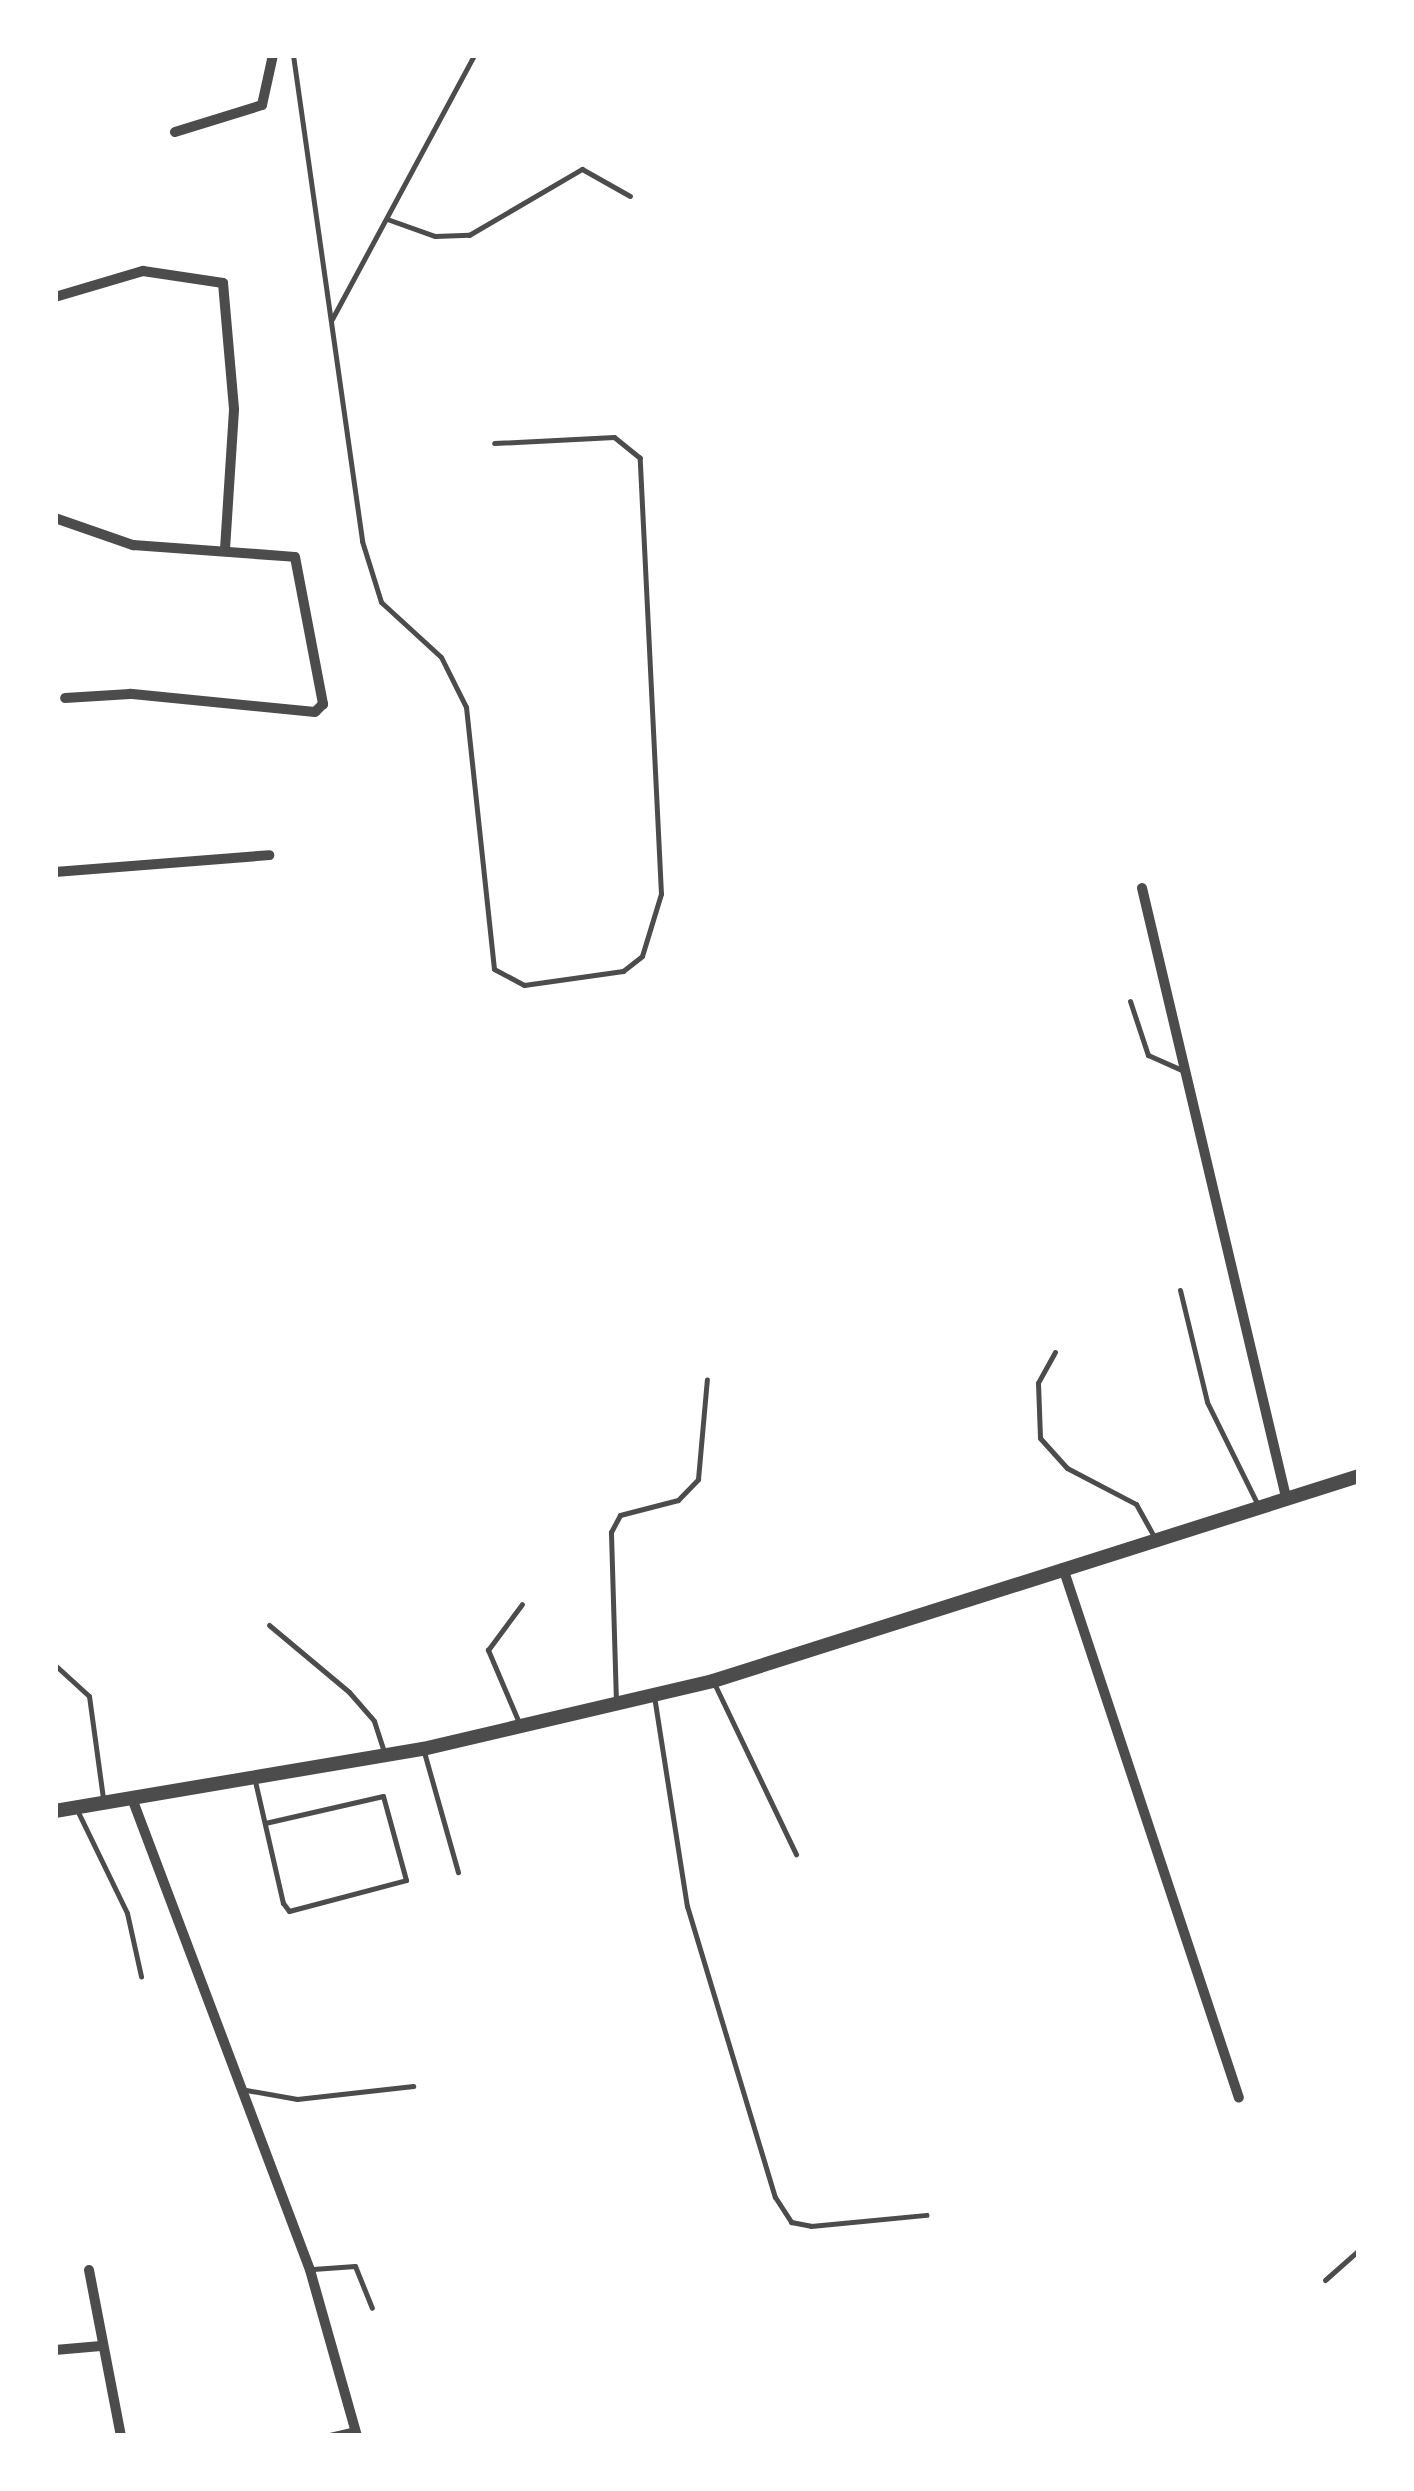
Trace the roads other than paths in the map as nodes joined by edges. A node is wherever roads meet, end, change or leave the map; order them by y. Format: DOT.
graph roads {
  1 [pos="273,55"];
  2 [pos="293,55"];
  3 [pos="474,55"];
  4 [pos="176,132"];
  5 [pos="630,196"];
  6 [pos="386,219"];
  7 [pos="55,297"];
  8 [pos="330,322"];
  9 [pos="494,444"];
  10 [pos="55,518"];
  11 [pos="225,549"];
  12 [pos="65,698"];
  13 [pos="269,855"];
  14 [pos="55,872"];
  15 [pos="1142,888"];
  16 [pos="1130,1001"];
  17 [pos="1180,1070"];
  18 [pos="1180,1290"];
  19 [pos="1055,1352"];
  20 [pos="707,1379"];
  21 [pos="1359,1476"];
  22 [pos="1286,1498"];
  23 [pos="1258,1508"];
  24 [pos="1156,1539"];
  25 [pos="1063,1568"];
  26 [pos="522,1604"];
  27 [pos="270,1625"];
  28 [pos="55,1666"];
  29 [pos="713,1680"];
  30 [pos="653,1693"];
  31 [pos="616,1704"];
  32 [pos="521,1728"];
  33 [pos="424,1749"];
  34 [pos="384,1754"];
  35 [pos="254,1773"];
  36 [pos="133,1801"];
  37 [pos="104,1806"];
  38 [pos="55,1812"];
  39 [pos="78,1812"];
  40 [pos="265,1822"];
  41 [pos="796,1854"];
  42 [pos="458,1872"];
  43 [pos="141,1976"];
  44 [pos="413,2086"];
  45 [pos="238,2090"];
  46 [pos="1239,2098"];
  47 [pos="926,2215"];
  48 [pos="1359,2250"];
  49 [pos="88,2270"];
  50 [pos="310,2270"];
  51 [pos="1326,2280"];
  52 [pos="372,2308"];
  53 [pos="102,2346"];
  54 [pos="55,2350"];
  55 [pos="356,2433"];
  56 [pos="121,2436"];
  57 [pos="325,2436"];
  1 -- 4 [label="street"];
  2 -- 8 [label="lane"];
  3 -- 6 [label="lane"];
  5 -- 6 [label="lane"];
  6 -- 8 [label="lane"];
  7 -- 11 [label="street"];
  8 -- 9 [label="lane"];
  10 -- 11 [label="street"];
  11 -- 12 [label="street"];
  13 -- 14 [label="street"];
  15 -- 17 [label="street"];
  16 -- 17 [label="lane"];
  17 -- 22 [label="street"];
  18 -- 23 [label="lane"];
  19 -- 24 [label="lane"];
  20 -- 31 [label="lane"];
  21 -- 22 [label="street"];
  22 -- 23 [label="street"];
  23 -- 24 [label="street"];
  24 -- 25 [label="street"];
  25 -- 29 [label="street"];
  25 -- 46 [label="street"];
  26 -- 32 [label="lane"];
  27 -- 34 [label="lane"];
  28 -- 37 [label="lane"];
  29 -- 30 [label="street"];
  29 -- 41 [label="lane"];
  30 -- 31 [label="street"];
  30 -- 47 [label="lane"];
  31 -- 32 [label="street"];
  32 -- 33 [label="street"];
  33 -- 34 [label="street"];
  33 -- 42 [label="lane"];
  34 -- 35 [label="street"];
  35 -- 36 [label="street"];
  35 -- 40 [label="lane"];
  36 -- 37 [label="street"];
  36 -- 45 [label="street"];
  37 -- 39 [label="street"];
  38 -- 39 [label="street"];
  39 -- 43 [label="lane"];
  40 -- 40 [label="lane"];
  44 -- 45 [label="lane"];
  45 -- 50 [label="street"];
  48 -- 51 [label="lane"];
  49 -- 53 [label="street"];
  50 -- 52 [label="lane"];
  50 -- 55 [label="street"];
  53 -- 54 [label="street"];
  53 -- 56 [label="street"];
  55 -- 57 [label="lane"];
}
